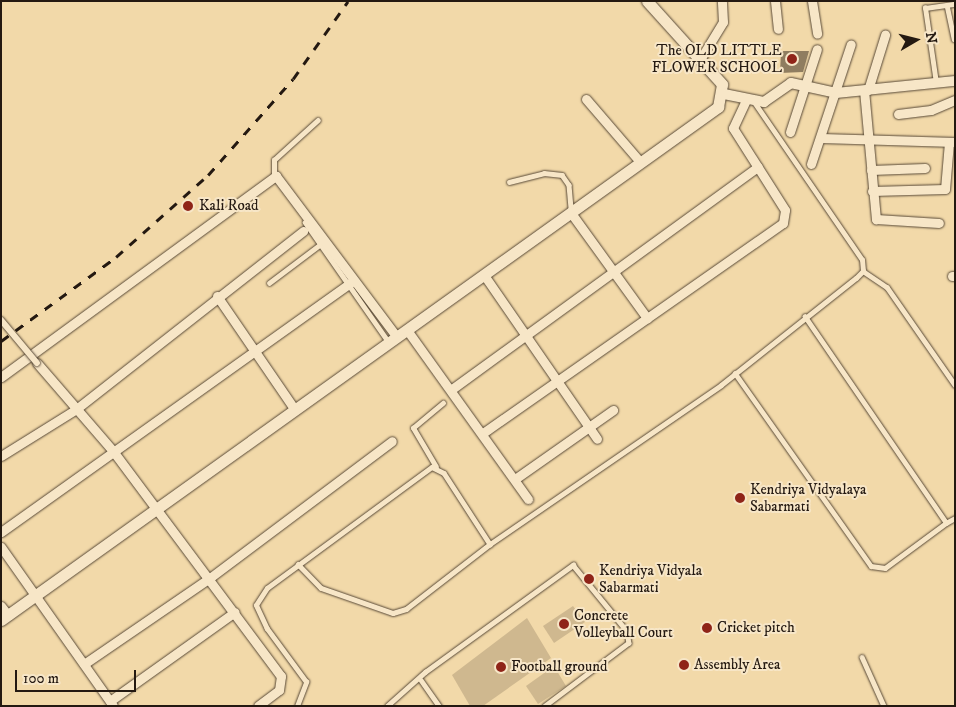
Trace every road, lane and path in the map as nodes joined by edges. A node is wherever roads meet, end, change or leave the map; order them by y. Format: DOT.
graph roads {
  1 [pos="647,1"];
  2 [pos="722,1"];
  3 [pos="775,1"];
  4 [pos="812,1"];
  5 [pos="927,1"];
  6 [pos="955,4"];
  7 [pos="947,5"];
  8 [pos="925,8"];
  9 [pos="778,29"];
  10 [pos="817,34"];
  11 [pos="885,35"];
  12 [pos="954,40"];
  13 [pos="851,44"];
  14 [pos="817,49"];
  15 [pos="701,58"];
  16 [pos="955,81"];
  17 [pos="936,83"];
  18 [pos="807,87"];
  19 [pos="866,90"];
  20 [pos="836,93"];
  21 [pos="724,94"];
  22 [pos="586,100"];
  23 [pos="749,100"];
  24 [pos="955,100"];
  25 [pos="898,114"];
  26 [pos="318,120"];
  27 [pos="790,132"];
  28 [pos="821,138"];
  29 [pos="869,139"];
  30 [pos="952,142"];
  31 [pos="642,163"];
  32 [pos="811,164"];
  33 [pos="758,167"];
  34 [pos="925,168"];
  35 [pos="871,170"];
  36 [pos="275,178"];
  37 [pos="509,182"];
  38 [pos="872,191"];
  39 [pos="571,213"];
  40 [pos="940,223"];
  41 [pos="303,231"];
  42 [pos="321,244"];
  43 [pos="169,258"];
  44 [pos="613,271"];
  45 [pos="862,271"];
  46 [pos="484,275"];
  47 [pos="269,283"];
  48 [pos="350,283"];
  49 [pos="217,296"];
  50 [pos="805,316"];
  51 [pos="647,318"];
  52 [pos="1,320"];
  53 [pos="407,330"];
  54 [pos="525,335"];
  55 [pos="393,340"];
  56 [pos="253,350"];
  57 [pos="37,363"];
  58 [pos="735,373"];
  59 [pos="1,377"];
  60 [pos="557,381"];
  61 [pos="955,385"];
  62 [pos="452,389"];
  63 [pos="443,403"];
  64 [pos="75,410"];
  65 [pos="295,410"];
  66 [pos="613,410"];
  67 [pos="589,427"];
  68 [pos="483,433"];
  69 [pos="597,439"];
  70 [pos="392,441"];
  71 [pos="113,451"];
  72 [pos="1,456"];
  73 [pos="436,467"];
  74 [pos="515,479"];
  75 [pos="528,499"];
  76 [pos="157,510"];
  77 [pos="955,518"];
  78 [pos="946,523"];
  79 [pos="1,532"];
  80 [pos="490,544"];
  81 [pos="1,547"];
  82 [pos="298,564"];
  83 [pos="211,577"];
  84 [pos="36,595"];
  85 [pos="235,612"];
  86 [pos="3,614"];
  87 [pos="862,657"];
  88 [pos="84,664"];
  89 [pos="421,680"];
  90 [pos="111,704"];
  91 [pos="258,706"];
  92 [pos="297,706"];
  93 [pos="387,706"];
  94 [pos="439,706"];
  95 [pos="545,706"];
  96 [pos="884,706"];
  1 -- 15 [label="main road"];
  2 -- 15 [label="street"];
  3 -- 9 [label="street"];
  4 -- 10 [label="street"];
  5 -- 8 [label="lane"];
  6 -- 7 [label="lane"];
  7 -- 8 [label="lane"];
  7 -- 12 [label="lane"];
  8 -- 17 [label="lane"];
  11 -- 19 [label="street"];
  13 -- 20 [label="street"];
  14 -- 18 [label="street"];
  15 -- 21 [label="main road"];
  16 -- 17 [label="street"];
  17 -- 19 [label="street"];
  18 -- 20 [label="street"];
  18 -- 23 [label="street"];
  18 -- 27 [label="street"];
  19 -- 20 [label="street"];
  19 -- 29 [label="street"];
  20 -- 28 [label="street"];
  21 -- 23 [label="street"];
  21 -- 31 [label="main road"];
  22 -- 31 [label="street"];
  23 -- 33 [label="street"];
  23 -- 45 [label="lane"];
  24 -- 25 [label="street"];
  26 -- 36 [label="lane"];
  28 -- 29 [label="street"];
  28 -- 32 [label="street"];
  29 -- 30 [label="street"];
  29 -- 35 [label="street"];
  30 -- 38 [label="street"];
  31 -- 39 [label="main road"];
  33 -- 44 [label="street"];
  33 -- 51 [label="street"];
  34 -- 35 [label="street"];
  35 -- 38 [label="street"];
  36 -- 42 [label="lane"];
  36 -- 43 [label="lane"];
  36 -- 48 [label="street"];
  36 -- 59 [label="street"];
  37 -- 39 [label="lane"];
  38 -- 40 [label="street"];
  39 -- 44 [label="street"];
  39 -- 46 [label="main road"];
  41 -- 49 [label="street"];
  42 -- 47 [label="lane"];
  42 -- 48 [label="lane"];
  44 -- 51 [label="street"];
  44 -- 54 [label="street"];
  45 -- 50 [label="lane"];
  45 -- 61 [label="lane"];
  46 -- 53 [label="main road"];
  46 -- 54 [label="street"];
  48 -- 55 [label="street"];
  48 -- 56 [label="street"];
  49 -- 56 [label="street"];
  49 -- 64 [label="street"];
  50 -- 58 [label="lane"];
  50 -- 78 [label="lane"];
  51 -- 60 [label="street"];
  52 -- 57 [label="street, bridge"];
  53 -- 55 [label="main road"];
  53 -- 62 [label="street"];
  54 -- 60 [label="street"];
  54 -- 62 [label="street"];
  55 -- 65 [label="main road"];
  56 -- 65 [label="street"];
  56 -- 71 [label="street"];
  57 -- 64 [label="street"];
  58 -- 78 [label="lane"];
  58 -- 80 [label="lane"];
  60 -- 67 [label="street"];
  60 -- 68 [label="street"];
  62 -- 68 [label="street"];
  63 -- 73 [label="lane"];
  64 -- 71 [label="street"];
  64 -- 72 [label="street"];
  65 -- 76 [label="main road"];
  66 -- 67 [label="street"];
  67 -- 69 [label="street"];
  67 -- 74 [label="street"];
  68 -- 74 [label="street"];
  70 -- 83 [label="street"];
  71 -- 76 [label="street"];
  71 -- 79 [label="street"];
  73 -- 80 [label="lane"];
  73 -- 82 [label="lane"];
  74 -- 75 [label="street"];
  76 -- 83 [label="street"];
  76 -- 84 [label="main road"];
  77 -- 78 [label="lane"];
  80 -- 82 [label="lane"];
  81 -- 84 [label="street"];
  82 -- 92 [label="lane"];
  83 -- 85 [label="street"];
  83 -- 88 [label="street"];
  84 -- 86 [label="main road"];
  84 -- 88 [label="street"];
  85 -- 90 [label="street"];
  85 -- 91 [label="street"];
  87 -- 96 [label="lane"];
  88 -- 90 [label="street"];
  89 -- 93 [label="lane"];
  89 -- 94 [label="lane"];
  89 -- 95 [label="lane"];
}
